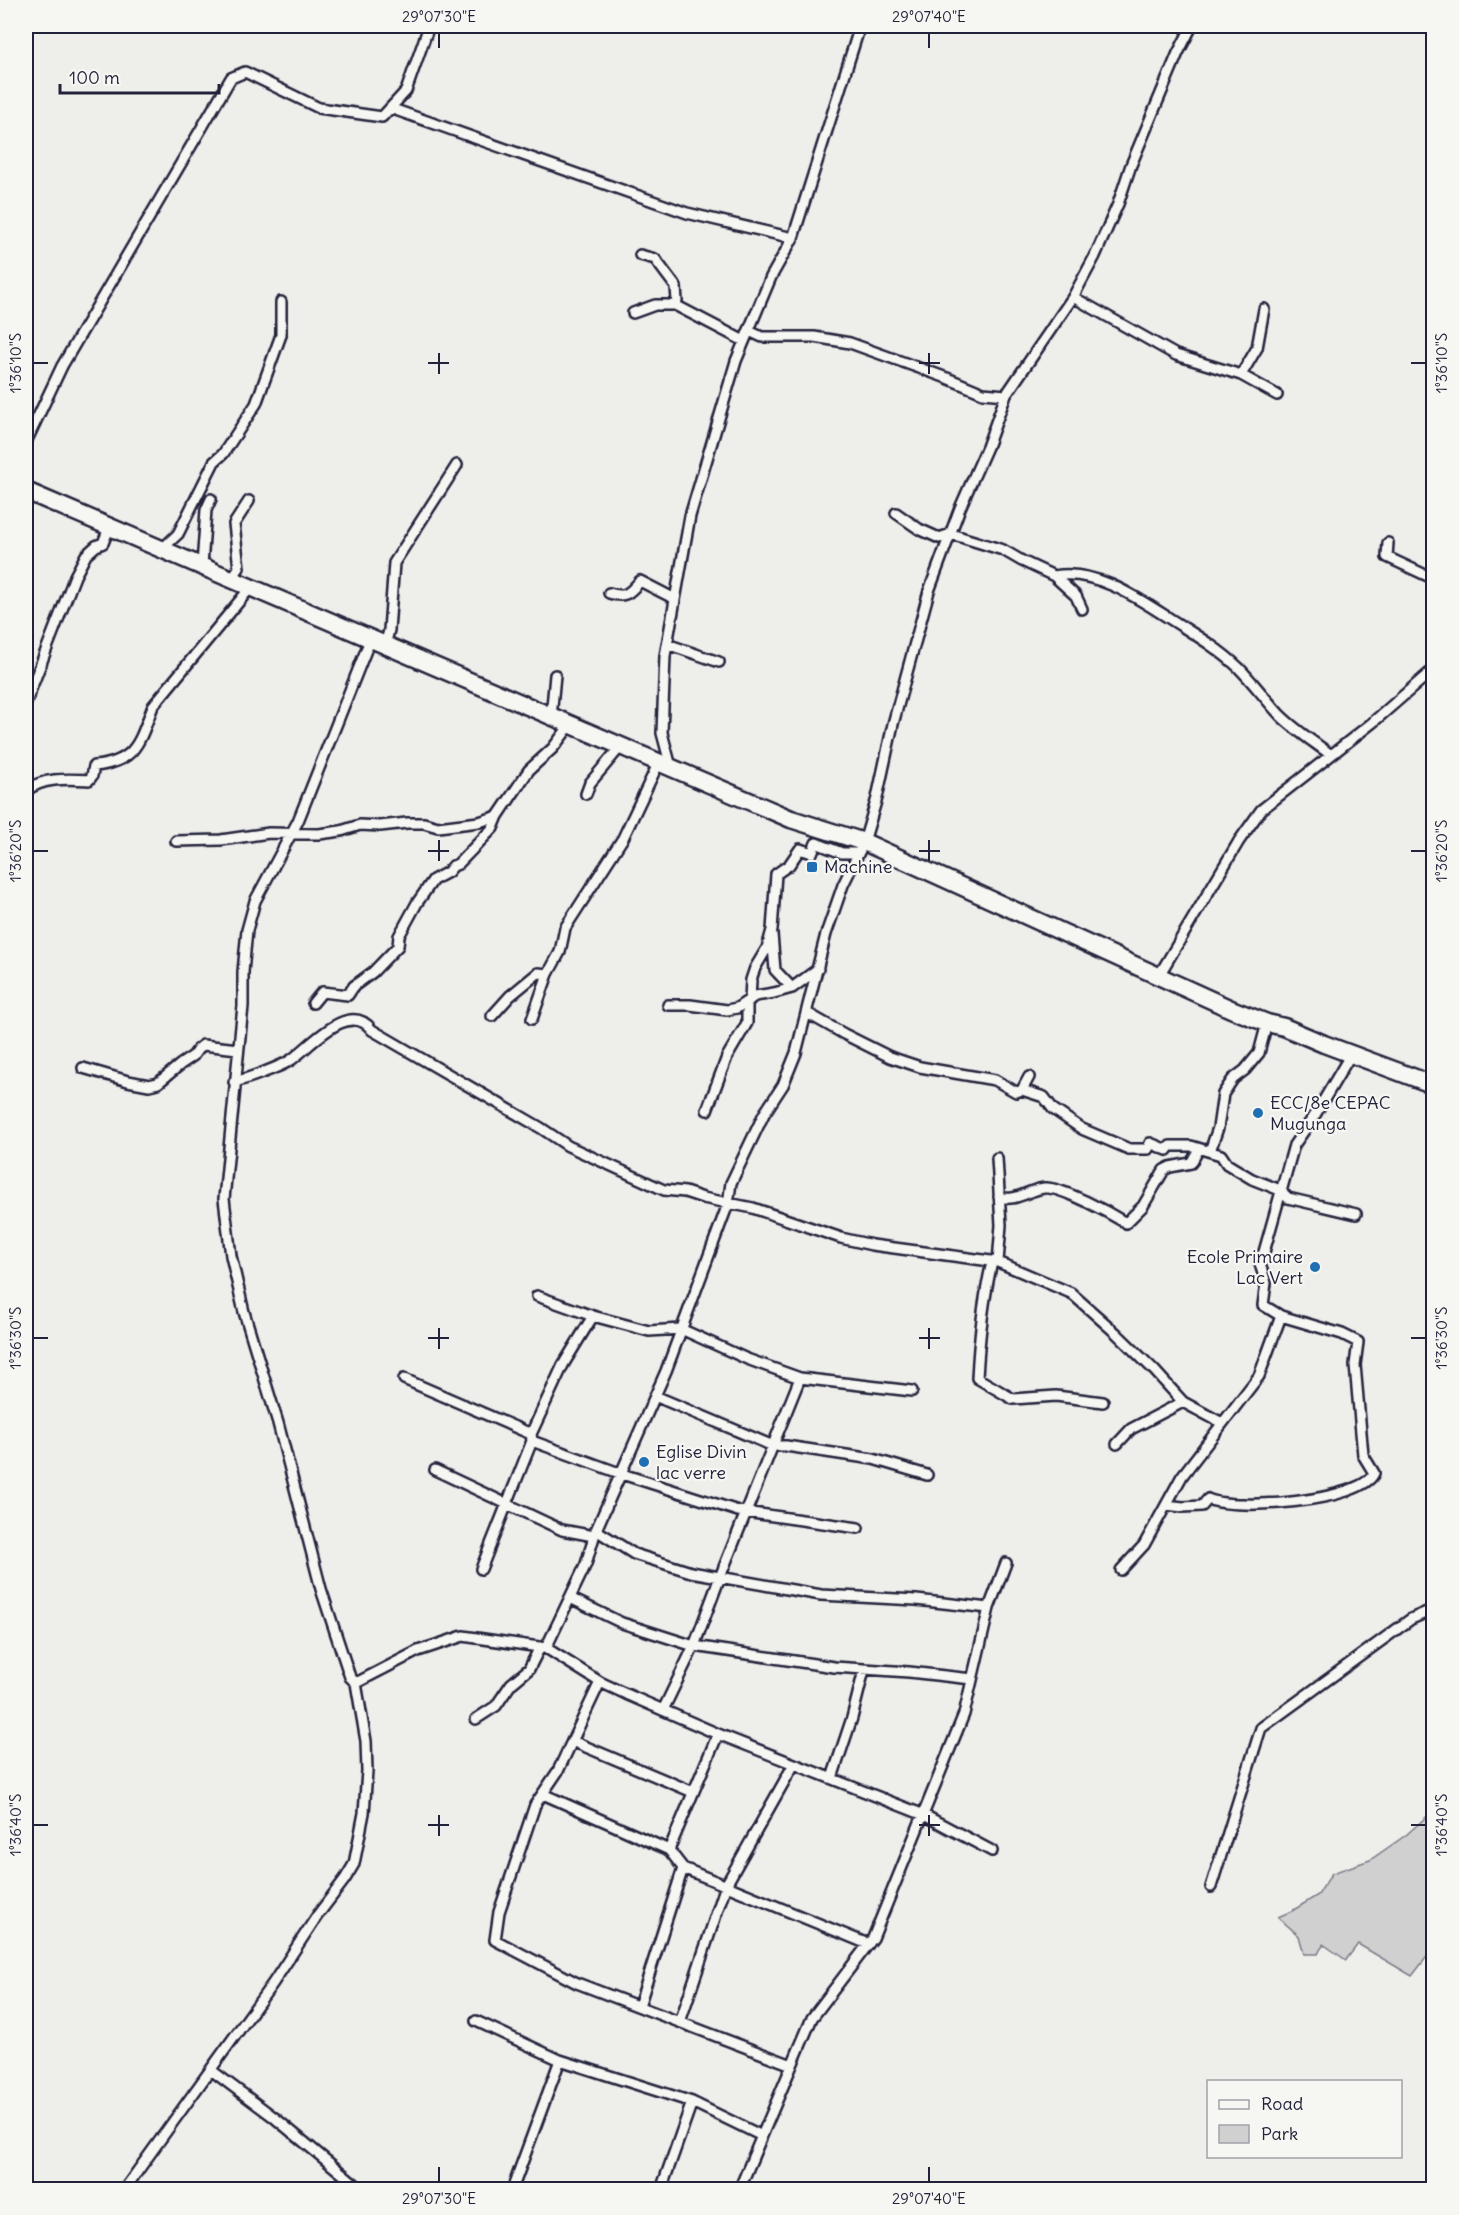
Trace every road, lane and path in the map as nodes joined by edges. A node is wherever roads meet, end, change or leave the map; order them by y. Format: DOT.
graph roads {
  1 [pos="429,26"];
  2 [pos="860,26"];
  3 [pos="1192,26"];
  4 [pos="390,108"];
  5 [pos="793,238"];
  6 [pos="640,255"];
  7 [pos="1073,297"];
  8 [pos="281,302"];
  9 [pos="675,304"];
  10 [pos="1264,309"];
  11 [pos="633,313"];
  12 [pos="750,331"];
  13 [pos="744,341"];
  14 [pos="1241,375"];
  15 [pos="1006,395"];
  16 [pos="1277,395"];
  17 [pos="26,442"];
  18 [pos="457,465"];
  19 [pos="27,496"];
  20 [pos="211,499"];
  21 [pos="249,501"];
  22 [pos="896,513"];
  23 [pos="110,526"];
  24 [pos="951,534"];
  25 [pos="1388,543"];
  26 [pos="163,548"];
  27 [pos="202,566"];
  28 [pos="1054,576"];
  29 [pos="232,578"];
  30 [pos="1434,579"];
  31 [pos="251,587"];
  32 [pos="609,593"];
  33 [pos="675,599"];
  34 [pos="1082,609"];
  35 [pos="377,643"];
  36 [pos="667,644"];
  37 [pos="719,662"];
  38 [pos="1434,669"];
  39 [pos="555,675"];
  40 [pos="26,702"];
  41 [pos="551,717"];
  42 [pos="571,724"];
  43 [pos="621,746"];
  44 [pos="1331,755"];
  45 [pos="665,765"];
  46 [pos="26,791"];
  47 [pos="586,794"];
  48 [pos="498,816"];
  49 [pos="291,834"];
  50 [pos="176,841"];
  51 [pos="861,847"];
  52 [pos="771,932"];
  53 [pos="818,969"];
  54 [pos="548,974"];
  55 [pos="1158,977"];
  56 [pos="792,988"];
  57 [pos="749,1001"];
  58 [pos="313,1003"];
  59 [pos="668,1005"];
  60 [pos="807,1013"];
  61 [pos="492,1016"];
  62 [pos="532,1019"];
  63 [pos="1267,1023"];
  64 [pos="238,1049"];
  65 [pos="1351,1054"];
  66 [pos="82,1068"];
  67 [pos="1029,1077"];
  68 [pos="234,1082"];
  69 [pos="1434,1085"];
  70 [pos="1022,1090"];
  71 [pos="707,1110"];
  72 [pos="1199,1149"];
  73 [pos="1210,1151"];
  74 [pos="997,1158"];
  75 [pos="1280,1190"];
  76 [pos="999,1197"];
  77 [pos="728,1204"];
  78 [pos="1356,1214"];
  79 [pos="995,1262"];
  80 [pos="537,1296"];
  81 [pos="592,1316"];
  82 [pos="1281,1316"];
  83 [pos="681,1329"];
  84 [pos="800,1378"];
  85 [pos="404,1379"];
  86 [pos="912,1391"];
  87 [pos="655,1396"];
  88 [pos="1103,1402"];
  89 [pos="1183,1402"];
  90 [pos="1222,1423"];
  91 [pos="531,1437"];
  92 [pos="1117,1444"];
  93 [pos="773,1446"];
  94 [pos="435,1470"];
  95 [pos="622,1474"];
  96 [pos="927,1475"];
  97 [pos="506,1504"];
  98 [pos="1166,1504"];
  99 [pos="747,1513"];
  100 [pos="858,1528"];
  101 [pos="595,1533"];
  102 [pos="1006,1563"];
  103 [pos="481,1569"];
  104 [pos="1121,1570"];
  105 [pos="720,1577"];
  106 [pos="570,1598"];
  107 [pos="989,1608"];
  108 [pos="1434,1609"];
  109 [pos="694,1647"];
  110 [pos="543,1648"];
  111 [pos="864,1670"];
  112 [pos="972,1679"];
  113 [pos="600,1682"];
  114 [pos="356,1683"];
  115 [pos="663,1710"];
  116 [pos="476,1719"];
  117 [pos="717,1734"];
  118 [pos="572,1741"];
  119 [pos="794,1764"];
  120 [pos="832,1778"];
  121 [pos="693,1792"];
  122 [pos="543,1794"];
  123 [pos="924,1815"];
  124 [pos="669,1850"];
  125 [pos="992,1851"];
  126 [pos="683,1868"];
  127 [pos="726,1885"];
  128 [pos="1211,1887"];
  129 [pos="868,1944"];
  130 [pos="639,2006"];
  131 [pos="476,2021"];
  132 [pos="680,2022"];
  133 [pos="560,2060"];
  134 [pos="792,2065"];
  135 [pos="211,2070"];
  136 [pos="692,2102"];
  137 [pos="762,2136"];
  138 [pos="663,2184"];
  139 [pos="129,2188"];
  140 [pos="362,2190"];
  141 [pos="512,2190"];
  142 [pos="740,2190"];
  1 -- 4 [label="street"];
  2 -- 5 [label="street"];
  3 -- 7 [label="street"];
  4 -- 5 [label="street"];
  4 -- 17 [label="street"];
  5 -- 12 [label="street"];
  6 -- 9 [label="street"];
  7 -- 14 [label="street"];
  7 -- 15 [label="street"];
  8 -- 26 [label="street"];
  9 -- 11 [label="street"];
  9 -- 13 [label="street"];
  10 -- 14 [label="street"];
  12 -- 13 [label="street"];
  12 -- 15 [label="street"];
  13 -- 33 [label="street"];
  14 -- 16 [label="street"];
  15 -- 24 [label="street"];
  18 -- 35 [label="street"];
  19 -- 23 [label="highway"];
  20 -- 27 [label="street"];
  21 -- 29 [label="street"];
  22 -- 24 [label="street"];
  23 -- 26 [label="highway"];
  23 -- 40 [label="street"];
  24 -- 28 [label="street"];
  24 -- 51 [label="street"];
  25 -- 30 [label="street"];
  26 -- 27 [label="highway"];
  27 -- 29 [label="highway"];
  28 -- 34 [label="street"];
  28 -- 44 [label="street"];
  29 -- 31 [label="highway"];
  31 -- 35 [label="highway"];
  31 -- 46 [label="street"];
  32 -- 33 [label="street"];
  33 -- 36 [label="street"];
  35 -- 41 [label="highway"];
  35 -- 49 [label="street"];
  36 -- 37 [label="street"];
  36 -- 45 [label="street"];
  38 -- 44 [label="street"];
  39 -- 41 [label="street"];
  41 -- 42 [label="highway"];
  42 -- 43 [label="highway"];
  42 -- 48 [label="street"];
  43 -- 45 [label="highway"];
  43 -- 47 [label="street"];
  44 -- 55 [label="street"];
  45 -- 51 [label="highway"];
  45 -- 54 [label="street"];
  48 -- 49 [label="street"];
  48 -- 58 [label="street"];
  49 -- 50 [label="street"];
  49 -- 64 [label="street"];
  51 -- 52 [label="street"];
  51 -- 53 [label="street"];
  51 -- 55 [label="highway"];
  52 -- 56 [label="street"];
  52 -- 57 [label="street"];
  53 -- 56 [label="street"];
  53 -- 60 [label="street"];
  54 -- 61 [label="street"];
  54 -- 62 [label="street"];
  55 -- 63 [label="highway"];
  56 -- 57 [label="street"];
  57 -- 59 [label="street"];
  57 -- 71 [label="street"];
  60 -- 70 [label="street"];
  60 -- 77 [label="street"];
  63 -- 65 [label="highway"];
  63 -- 73 [label="street"];
  64 -- 66 [label="street"];
  64 -- 68 [label="street"];
  65 -- 69 [label="highway"];
  65 -- 75 [label="street"];
  67 -- 70 [label="street"];
  68 -- 77 [label="street"];
  68 -- 114 [label="street"];
  70 -- 72 [label="street"];
  72 -- 73 [label="street"];
  72 -- 76 [label="street"];
  73 -- 75 [label="street"];
  74 -- 76 [label="street"];
  75 -- 78 [label="street"];
  75 -- 82 [label="street"];
  76 -- 79 [label="street"];
  77 -- 79 [label="street"];
  77 -- 83 [label="street"];
  79 -- 88 [label="street"];
  79 -- 89 [label="street"];
  80 -- 81 [label="street"];
  81 -- 83 [label="street"];
  81 -- 91 [label="street"];
  82 -- 90 [label="street"];
  82 -- 98 [label="street"];
  83 -- 84 [label="street"];
  83 -- 87 [label="street"];
  84 -- 86 [label="street"];
  84 -- 93 [label="street"];
  85 -- 91 [label="street"];
  87 -- 93 [label="street"];
  87 -- 95 [label="street"];
  89 -- 90 [label="street"];
  89 -- 92 [label="street"];
  90 -- 98 [label="street"];
  91 -- 95 [label="street"];
  91 -- 97 [label="street"];
  93 -- 96 [label="street"];
  93 -- 99 [label="street"];
  94 -- 97 [label="street"];
  95 -- 99 [label="street"];
  95 -- 101 [label="street"];
  97 -- 101 [label="street"];
  97 -- 103 [label="street"];
  98 -- 104 [label="street"];
  99 -- 100 [label="street"];
  99 -- 105 [label="street"];
  101 -- 105 [label="street"];
  101 -- 106 [label="street"];
  102 -- 107 [label="street"];
  105 -- 107 [label="street"];
  105 -- 109 [label="street"];
  106 -- 109 [label="street"];
  106 -- 110 [label="street"];
  107 -- 112 [label="street"];
  108 -- 128 [label="street"];
  109 -- 111 [label="street"];
  109 -- 115 [label="street"];
  110 -- 113 [label="street"];
  110 -- 114 [label="street"];
  110 -- 116 [label="street"];
  111 -- 112 [label="street"];
  111 -- 120 [label="street"];
  112 -- 123 [label="street"];
  113 -- 115 [label="street"];
  113 -- 118 [label="street"];
  114 -- 135 [label="street"];
  115 -- 117 [label="street"];
  117 -- 119 [label="street"];
  117 -- 121 [label="street"];
  118 -- 121 [label="street"];
  118 -- 122 [label="street"];
  119 -- 120 [label="street"];
  119 -- 127 [label="street"];
  120 -- 123 [label="street"];
  121 -- 124 [label="street"];
  122 -- 124 [label="street"];
  122 -- 130 [label="street"];
  123 -- 125 [label="street"];
  123 -- 129 [label="street"];
  124 -- 126 [label="street"];
  126 -- 127 [label="street"];
  126 -- 130 [label="street"];
  127 -- 129 [label="street"];
  127 -- 132 [label="street"];
  129 -- 134 [label="street"];
  130 -- 132 [label="street"];
  131 -- 133 [label="street"];
  132 -- 134 [label="street"];
  133 -- 136 [label="street"];
  133 -- 141 [label="street"];
  134 -- 137 [label="street"];
  135 -- 139 [label="street"];
  135 -- 140 [label="street"];
  136 -- 137 [label="street"];
  136 -- 138 [label="street"];
  137 -- 142 [label="street"];
}
